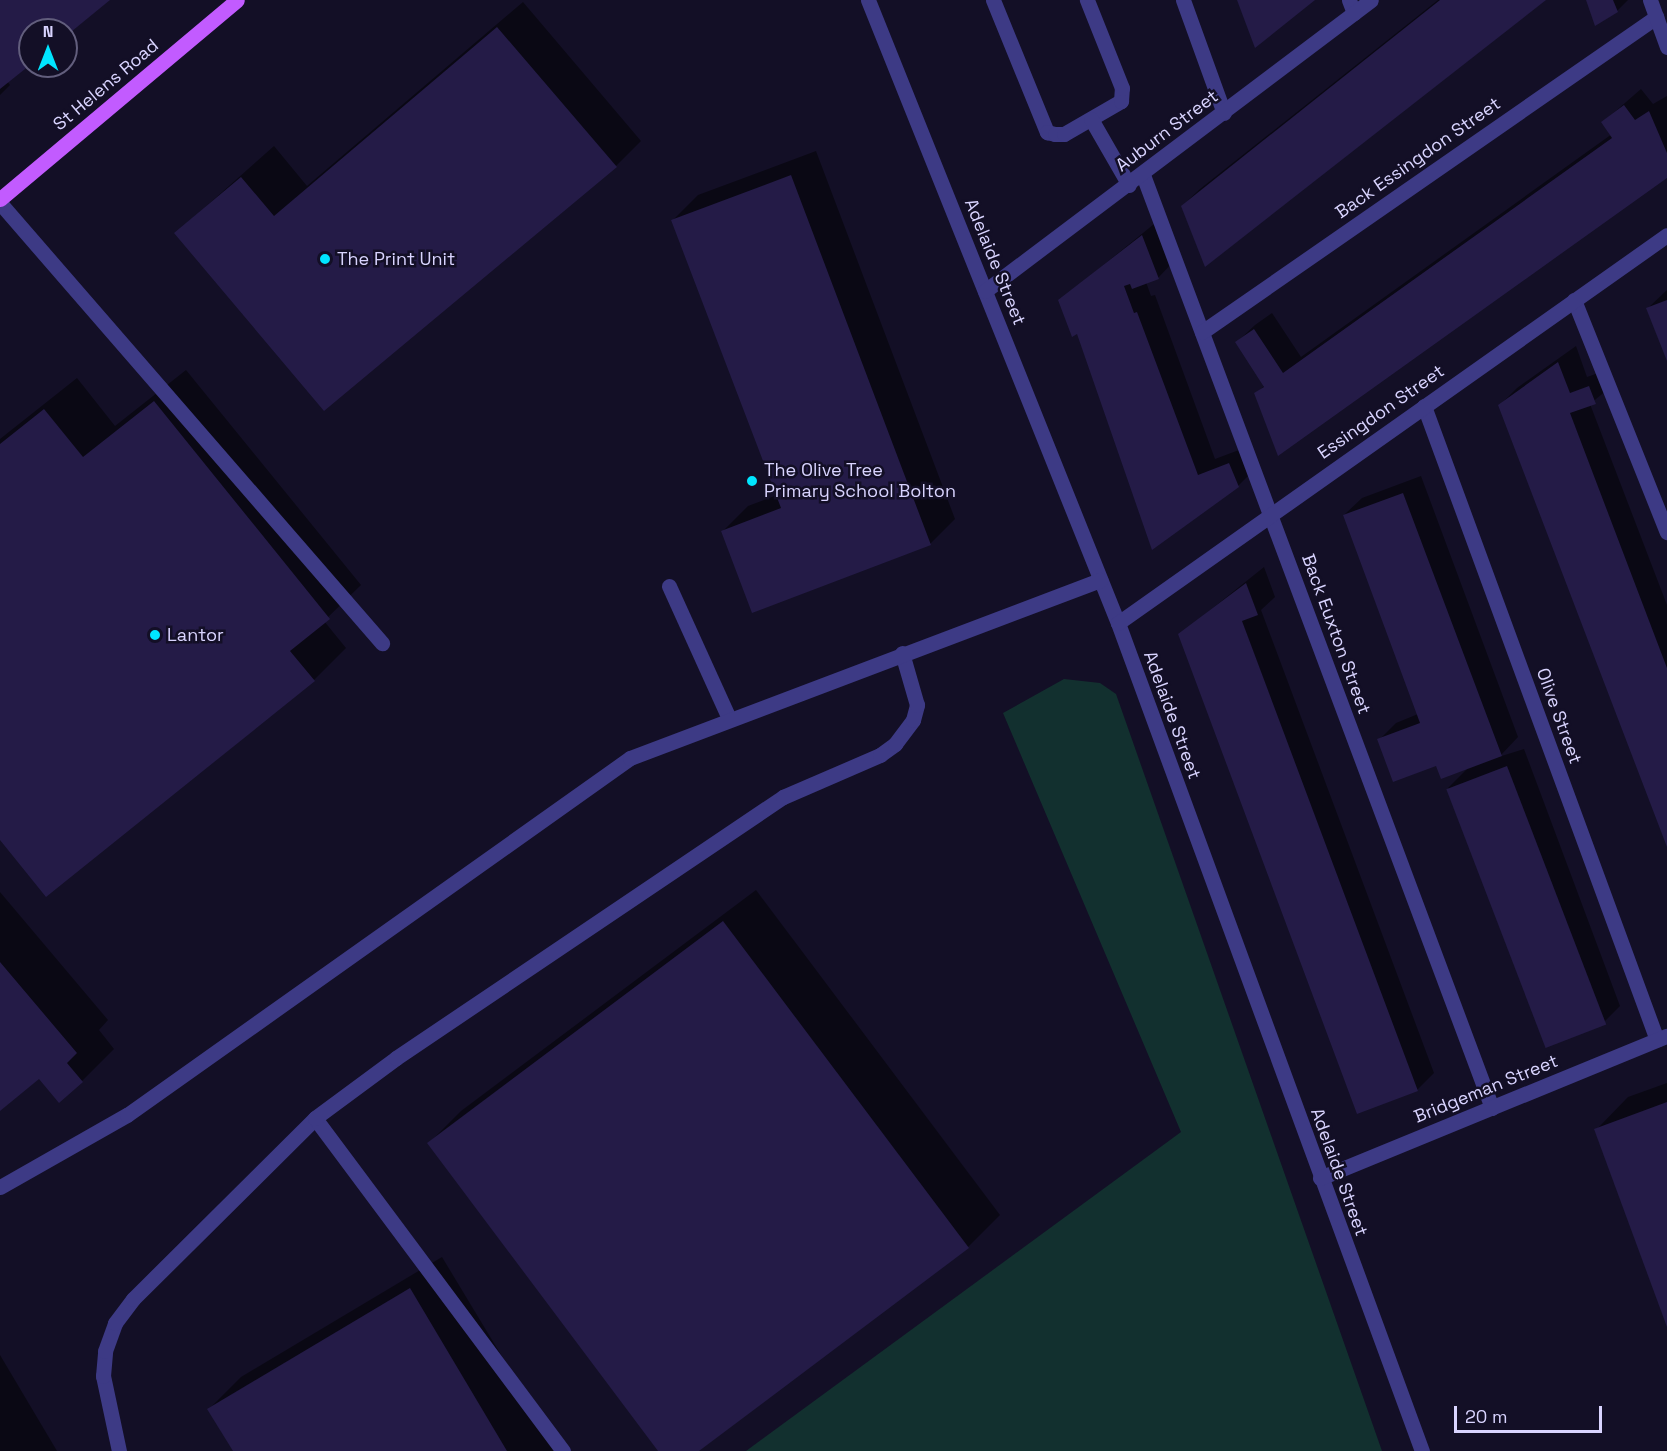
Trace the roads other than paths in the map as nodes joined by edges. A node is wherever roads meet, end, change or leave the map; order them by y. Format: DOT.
graph roads {
  1 [pos="237,0"];
  2 [pos="868,0"];
  3 [pos="993,0"];
  4 [pos="1087,0"];
  5 [pos="1183,0"];
  6 [pos="1371,0"];
  7 [pos="1650,0"];
  8 [pos="1352,7"];
  9 [pos="1656,17"];
  10 [pos="1667,46"];
  11 [pos="1224,113"];
  12 [pos="1091,119"];
  13 [pos="1143,175"];
  14 [pos="1129,185"];
  15 [pos="0,201"];
  16 [pos="1667,235"];
  17 [pos="985,291"];
  18 [pos="1574,300"];
  19 [pos="1202,332"];
  20 [pos="1424,406"];
  21 [pos="1270,513"];
  22 [pos="1667,532"];
  23 [pos="1100,580"];
  24 [pos="669,586"];
  25 [pos="1118,623"];
  26 [pos="382,643"];
  27 [pos="902,653"];
  28 [pos="729,718"];
  29 [pos="1662,1038"];
  30 [pos="1492,1108"];
  31 [pos="315,1118"];
  32 [pos="1320,1178"];
  33 [pos="0,1187"];
  34 [pos="119,1451"];
  35 [pos="564,1451"];
  36 [pos="1422,1451"];
  1 -- 15 [label="main road, St Helens Road"];
  2 -- 17 [label="street, Adelaide Street"];
  3 -- 12 [label="street"];
  4 -- 12 [label="street"];
  5 -- 11 [label="street"];
  6 -- 8 [label="street, Auburn Street"];
  7 -- 9 [label="street"];
  8 -- 11 [label="street, Auburn Street"];
  9 -- 10 [label="street"];
  9 -- 19 [label="street, Back Essingdon Street"];
  11 -- 13 [label="street, Auburn Street"];
  12 -- 14 [label="street"];
  13 -- 14 [label="street, Auburn Street"];
  13 -- 19 [label="street, Back Euxton Street"];
  14 -- 17 [label="street, Auburn Street"];
  15 -- 26 [label="street"];
  16 -- 18 [label="street, Essingdon Street"];
  17 -- 23 [label="street, Adelaide Street"];
  18 -- 20 [label="street, Essingdon Street"];
  18 -- 22 [label="street"];
  19 -- 21 [label="street, Back Euxton Street"];
  20 -- 21 [label="street, Essingdon Street"];
  20 -- 29 [label="street, Olive Street"];
  21 -- 25 [label="street, Essingdon Street"];
  21 -- 30 [label="street, Back Euxton Street"];
  23 -- 25 [label="street, Adelaide Street"];
  23 -- 27 [label="street"];
  24 -- 28 [label="street"];
  25 -- 32 [label="street, Adelaide Street"];
  27 -- 28 [label="street"];
  27 -- 31 [label="street"];
  28 -- 33 [label="street"];
  29 -- 30 [label="street, Bridgeman Street"];
  30 -- 32 [label="street, Bridgeman Street"];
  31 -- 34 [label="street"];
  31 -- 35 [label="street"];
  32 -- 36 [label="street, Adelaide Street"];
}
